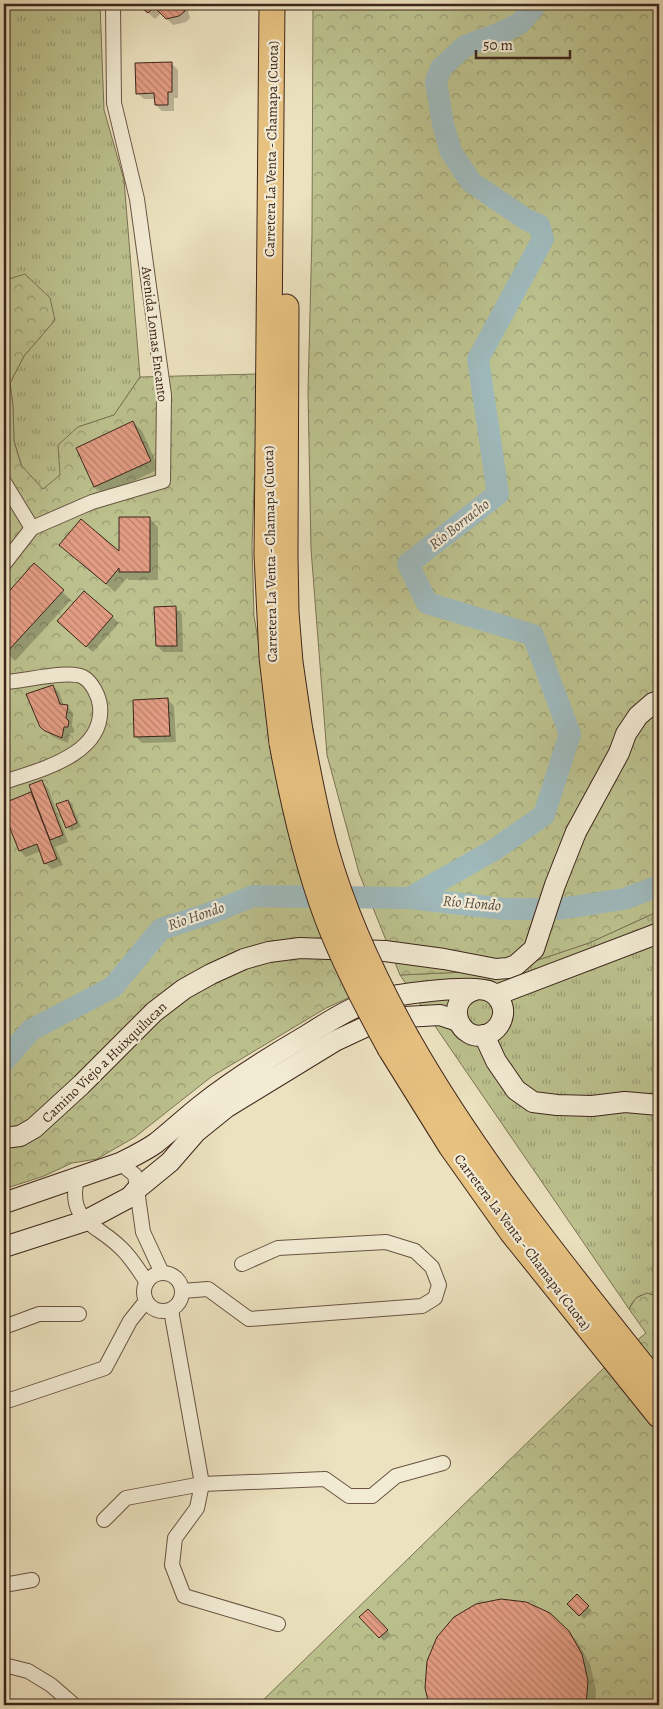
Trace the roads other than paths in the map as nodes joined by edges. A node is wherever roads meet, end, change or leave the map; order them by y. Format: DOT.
graph roads {
  1 [pos="112,4"];
  2 [pos="272,4"];
  3 [pos="289,4"];
  4 [pos="4,482"];
  5 [pos="32,528"];
  6 [pos="4,564"];
  7 [pos="4,682"];
  8 [pos="659,701"];
  9 [pos="291,737"];
  10 [pos="4,782"];
  11 [pos="659,933"];
  12 [pos="475,990"];
  13 [pos="496,995"];
  14 [pos="458,1021"];
  15 [pos="484,1036"];
  16 [pos="399,1044"];
  17 [pos="659,1105"];
  18 [pos="4,1138"];
  19 [pos="120,1163"];
  20 [pos="77,1178"];
  21 [pos="137,1188"];
  22 [pos="4,1203"];
  23 [pos="85,1221"];
  24 [pos="4,1247"];
  25 [pos="242,1264"];
  26 [pos="162,1274"];
  27 [pos="147,1282"];
  28 [pos="182,1291"];
  29 [pos="146,1301"];
  30 [pos="171,1310"];
  31 [pos="79,1314"];
  32 [pos="4,1327"];
  33 [pos="659,1387"];
  34 [pos="4,1402"];
  35 [pos="659,1415"];
  36 [pos="443,1463"];
  37 [pos="202,1484"];
  38 [pos="104,1520"];
  39 [pos="32,1580"];
  40 [pos="4,1585"];
  41 [pos="278,1624"];
  42 [pos="4,1665"];
  43 [pos="74,1705"];
  1 -- 5 [label="street, Avenida Lomas Encanto"];
  2 -- 9 [label="highway, Carretera La Venta - Chamapa (Cuota)"];
  3 -- 9 [label="highway, Carretera La Venta - Chamapa (Cuota)"];
  4 -- 5 [label="street"];
  5 -- 6 [label="street, Avenida Lomas Encanto"];
  7 -- 10 [label="street"];
  8 -- 18 [label="main road, Camino Viejo a Huixquilucan"];
  9 -- 16 [label="highway, Carretera La Venta - Chamapa (Cuota), bridge"];
  11 -- 13 [label="main road"];
  12 -- 13 [label="main road"];
  12 -- 14 [label="main road"];
  12 -- 19 [label="main road"];
  13 -- 15 [label="main road"];
  14 -- 15 [label="main road"];
  14 -- 21 [label="main road"];
  15 -- 17 [label="main road"];
  16 -- 33 [label="highway, Carretera La Venta - Chamapa (Cuota)"];
  16 -- 35 [label="highway, Carretera La Venta - Chamapa (Cuota)"];
  19 -- 20 [label="main road"];
  19 -- 21 [label="street"];
  20 -- 22 [label="main road"];
  20 -- 23 [label="street"];
  21 -- 23 [label="main road"];
  21 -- 26 [label="street"];
  23 -- 24 [label="main road"];
  23 -- 27 [label="street"];
  25 -- 28 [label="street"];
  26 -- 27 [label="street"];
  26 -- 28 [label="street"];
  27 -- 29 [label="street"];
  28 -- 30 [label="street"];
  29 -- 30 [label="street"];
  29 -- 34 [label="street"];
  30 -- 37 [label="street"];
  31 -- 32 [label="street"];
  36 -- 37 [label="street"];
  37 -- 38 [label="street"];
  37 -- 41 [label="street"];
  39 -- 40 [label="street"];
  42 -- 43 [label="street"];
}
